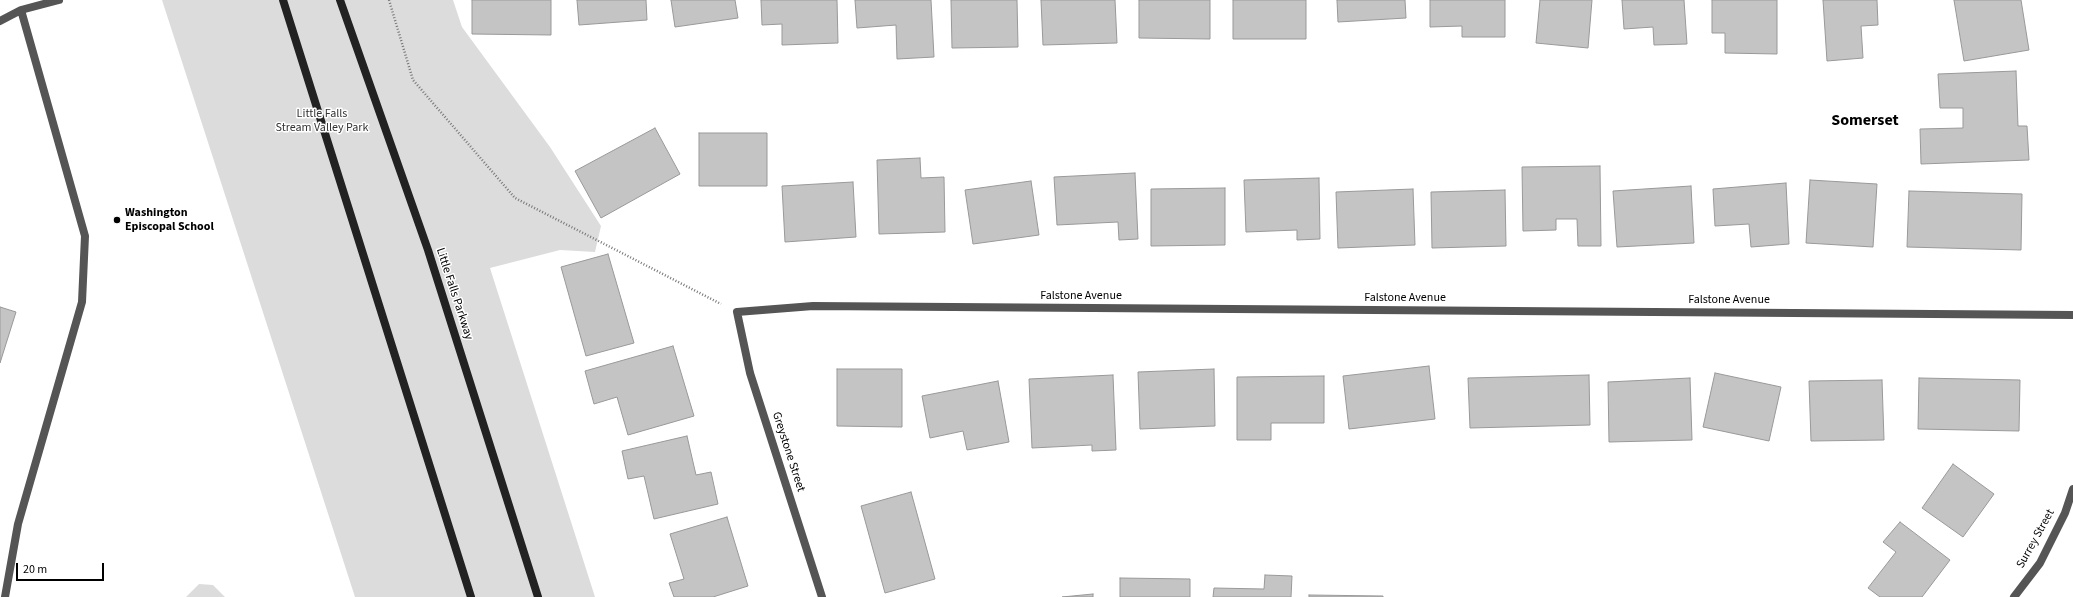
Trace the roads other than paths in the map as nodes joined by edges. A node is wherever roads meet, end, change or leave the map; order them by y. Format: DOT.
graph roads {
  1 [pos="59,0"];
  2 [pos="283,0"];
  3 [pos="340,0"];
  4 [pos="21,10"];
  5 [pos="0,21"];
  6 [pos="738,312"];
  7 [pos="2073,315"];
  8 [pos="2073,489"];
  9 [pos="5,597"];
  10 [pos="471,597"];
  11 [pos="538,597"];
  12 [pos="822,597"];
  13 [pos="2014,597"];
  1 -- 4 [label="street"];
  2 -- 10 [label="main road"];
  3 -- 11 [label="main road, Little Falls Parkway"];
  4 -- 5 [label="street"];
  4 -- 9 [label="street"];
  6 -- 7 [label="street, Falstone Avenue"];
  6 -- 12 [label="street, Greystone Street"];
  8 -- 13 [label="street, Surrey Street"];
}
